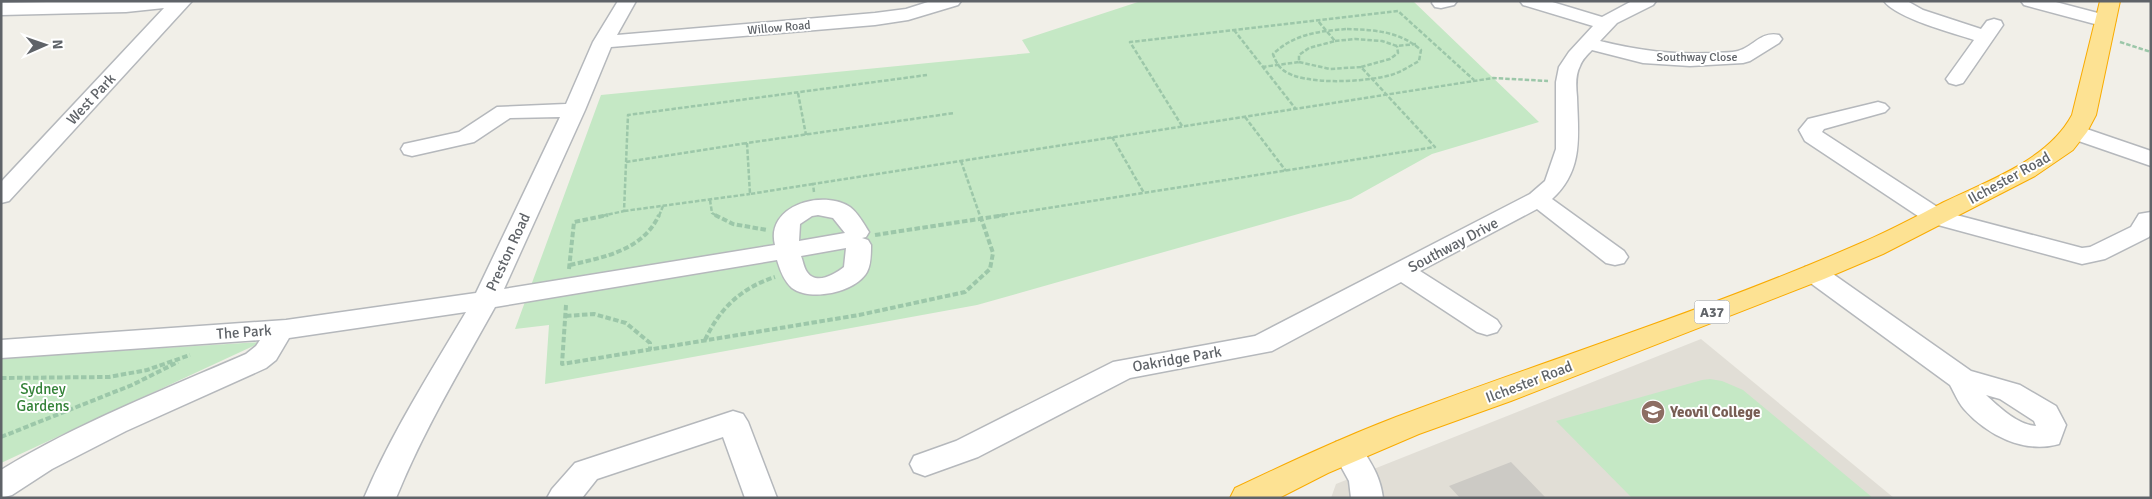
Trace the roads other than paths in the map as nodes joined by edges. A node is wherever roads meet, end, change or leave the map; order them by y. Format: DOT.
graph roads {
  1 [pos="182,1"];
  2 [pos="627,1"];
  3 [pos="952,1"];
  4 [pos="1529,1"];
  5 [pos="1647,1"];
  6 [pos="1893,1"];
  7 [pos="2030,1"];
  8 [pos="2110,1"];
  9 [pos="32,5"];
  10 [pos="1,9"];
  11 [pos="1605,24"];
  12 [pos="2104,29"];
  13 [pos="1772,39"];
  14 [pos="603,42"];
  15 [pos="1589,44"];
  16 [pos="1956,78"];
  17 [pos="1878,108"];
  18 [pos="574,110"];
  19 [pos="2075,132"];
  20 [pos="412,149"];
  21 [pos="2151,159"];
  22 [pos="1,196"];
  23 [pos="1538,200"];
  24 [pos="1936,217"];
  25 [pos="2151,219"];
  26 [pos="859,238"];
  27 [pos="788,250"];
  28 [pos="1615,257"];
  29 [pos="1402,271"];
  30 [pos="1814,273"];
  31 [pos="486,300"];
  32 [pos="1487,326"];
  33 [pos="1,350"];
  34 [pos="269,350"];
  35 [pos="1961,378"];
  36 [pos="1347,450"];
  37 [pos="925,464"];
  38 [pos="1,486"];
  39 [pos="380,498"];
  40 [pos="563,498"];
  41 [pos="761,498"];
  42 [pos="1247,498"];
  43 [pos="1367,498"];
  1 -- 9 [label="street"];
  1 -- 22 [label="street, West Park"];
  2 -- 14 [label="street, Preston Road"];
  3 -- 14 [label="street, Willow Road"];
  4 -- 11 [label="street"];
  5 -- 11 [label="street, Southway Drive"];
  6 -- 16 [label="street"];
  7 -- 12 [label="street"];
  8 -- 12 [label="highway, Ilchester Road / A37"];
  9 -- 10 [label="street"];
  11 -- 15 [label="street, Southway Drive"];
  12 -- 19 [label="highway, Ilchester Road / A37"];
  13 -- 15 [label="street, Southway Close"];
  14 -- 18 [label="street, Preston Road"];
  15 -- 23 [label="street, Southway Drive"];
  17 -- 24 [label="street"];
  18 -- 20 [label="street"];
  18 -- 31 [label="street, Preston Road"];
  19 -- 21 [label="street"];
  19 -- 24 [label="highway, Ilchester Road / A37"];
  23 -- 28 [label="street"];
  23 -- 29 [label="street, Southway Drive"];
  24 -- 25 [label="street"];
  24 -- 30 [label="highway, Ilchester Road / A37"];
  26 -- 27 [label="street, The Park"];
  26 -- 27 [label="street"];
  26 -- 27 [label="street"];
  27 -- 31 [label="street, The Park"];
  29 -- 32 [label="street, Southway Drive"];
  29 -- 37 [label="street, Oakridge Park"];
  30 -- 35 [label="street"];
  30 -- 36 [label="highway, Ilchester Road / A37"];
  31 -- 34 [label="street, The Park"];
  31 -- 39 [label="street, Preston Road"];
  33 -- 34 [label="street, The Park"];
  34 -- 38 [label="street"];
  36 -- 42 [label="highway, Ilchester Road / A37"];
  36 -- 43 [label="street"];
  40 -- 41 [label="street"];
}
